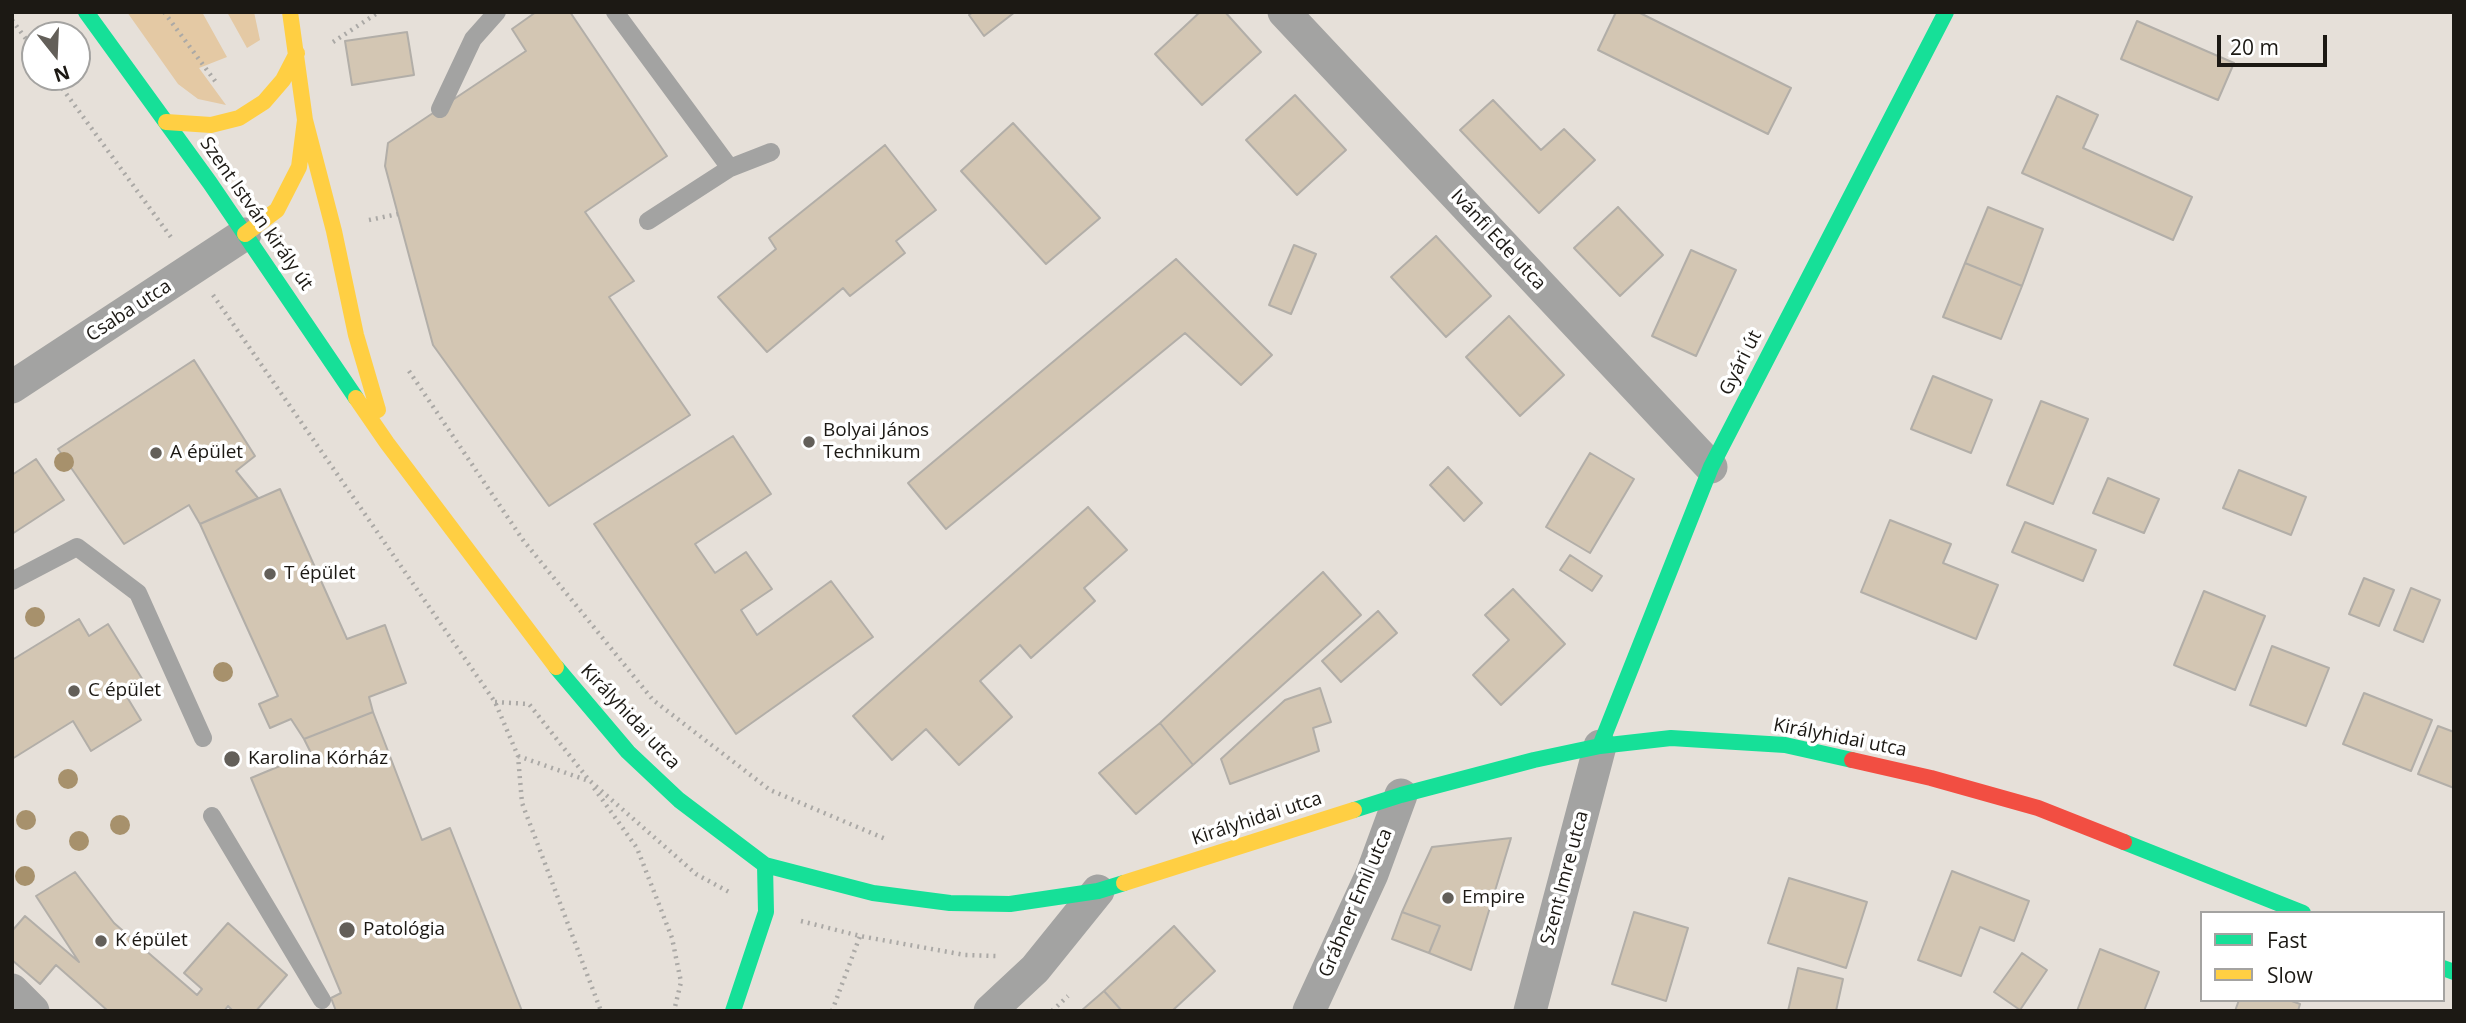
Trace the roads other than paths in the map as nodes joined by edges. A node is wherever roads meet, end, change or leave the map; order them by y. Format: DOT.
graph roads {
  1 [pos="86,12"];
  2 [pos="290,12"];
  3 [pos="497,12"];
  4 [pos="615,12"];
  5 [pos="1284,12"];
  6 [pos="1946,12"];
  7 [pos="297,53"];
  8 [pos="440,108"];
  9 [pos="304,120"];
  10 [pos="166,122"];
  11 [pos="771,152"];
  12 [pos="730,168"];
  13 [pos="648,221"];
  14 [pos="245,234"];
  15 [pos="12,387"];
  16 [pos="387,443"];
  17 [pos="1711,467"];
  18 [pos="12,581"];
  19 [pos="203,738"];
  20 [pos="1600,746"];
  21 [pos="1401,795"];
  22 [pos="212,816"];
  23 [pos="765,865"];
  24 [pos="1098,891"];
  25 [pos="2298,911"];
  26 [pos="12,990"];
  27 [pos="322,1000"];
  28 [pos="33,1011"];
  29 [pos="733,1011"];
  30 [pos="990,1011"];
  31 [pos="1309,1011"];
  32 [pos="1530,1011"];
  1 -- 10 [label="main road, Szent István király út"];
  2 -- 7 [label="main road"];
  3 -- 8 [label="lane"];
  4 -- 12 [label="lane"];
  5 -- 17 [label="street, Ivánfi Ede utca"];
  6 -- 17 [label="main road, Gyári út"];
  7 -- 9 [label="main road"];
  7 -- 10 [label="main road"];
  9 -- 14 [label="main road"];
  9 -- 16 [label="main road"];
  10 -- 14 [label="main road, Szent István király út"];
  11 -- 12 [label="lane"];
  12 -- 13 [label="lane"];
  14 -- 15 [label="street, Csaba utca"];
  14 -- 16 [label="main road, Szent István király út"];
  16 -- 23 [label="main road, Királyhidai utca"];
  17 -- 20 [label="main road, Gyári út"];
  18 -- 19 [label="lane"];
  20 -- 21 [label="main road, Királyhidai utca"];
  20 -- 25 [label="main road, Királyhidai utca"];
  20 -- 32 [label="street, Szent Imre utca"];
  21 -- 24 [label="main road, Királyhidai utca"];
  21 -- 31 [label="street, Grábner Emil utca"];
  22 -- 27 [label="lane"];
  23 -- 24 [label="main road, Királyhidai utca"];
  23 -- 29 [label="main road"];
  24 -- 30 [label="street"];
  26 -- 28 [label="street"];
}
